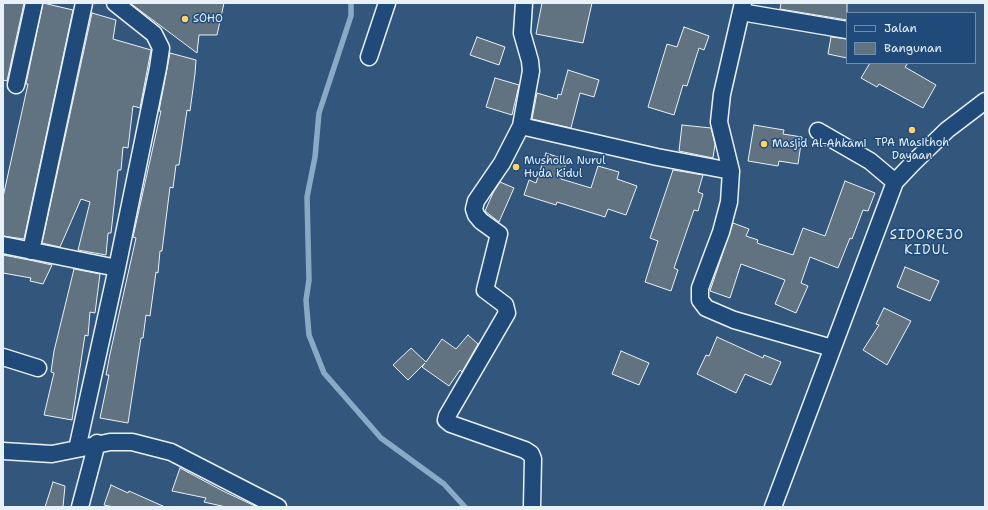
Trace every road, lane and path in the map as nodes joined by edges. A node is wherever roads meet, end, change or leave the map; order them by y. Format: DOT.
graph roads {
  1 [pos="34,3"];
  2 [pos="84,3"];
  3 [pos="115,3"];
  4 [pos="387,3"];
  5 [pos="524,3"];
  6 [pos="742,8"];
  7 [pos="846,30"];
  8 [pos="369,57"];
  9 [pos="16,86"];
  10 [pos="985,101"];
  11 [pos="521,126"];
  12 [pos="818,131"];
  13 [pos="731,171"];
  14 [pos="895,182"];
  15 [pos="3,245"];
  16 [pos="31,251"];
  17 [pos="117,268"];
  18 [pos="832,348"];
  19 [pos="3,357"];
  20 [pos="38,368"];
  21 [pos="96,444"];
  22 [pos="77,449"];
  23 [pos="3,451"];
  24 [pos="80,507"];
  25 [pos="278,507"];
  26 [pos="532,507"];
  27 [pos="773,507"];
  1 -- 9 [label="street"];
  2 -- 16 [label="street"];
  3 -- 17 [label="street"];
  4 -- 8 [label="street"];
  5 -- 11 [label="street"];
  6 -- 7 [label="street"];
  6 -- 13 [label="street"];
  10 -- 14 [label="street"];
  11 -- 13 [label="street"];
  11 -- 26 [label="street"];
  12 -- 14 [label="street"];
  13 -- 18 [label="street"];
  14 -- 18 [label="street"];
  15 -- 16 [label="street"];
  16 -- 17 [label="street"];
  17 -- 22 [label="street"];
  18 -- 27 [label="street"];
  19 -- 20 [label="street"];
  21 -- 22 [label="street"];
  21 -- 24 [label="street"];
  21 -- 25 [label="street"];
  22 -- 23 [label="street"];
}
